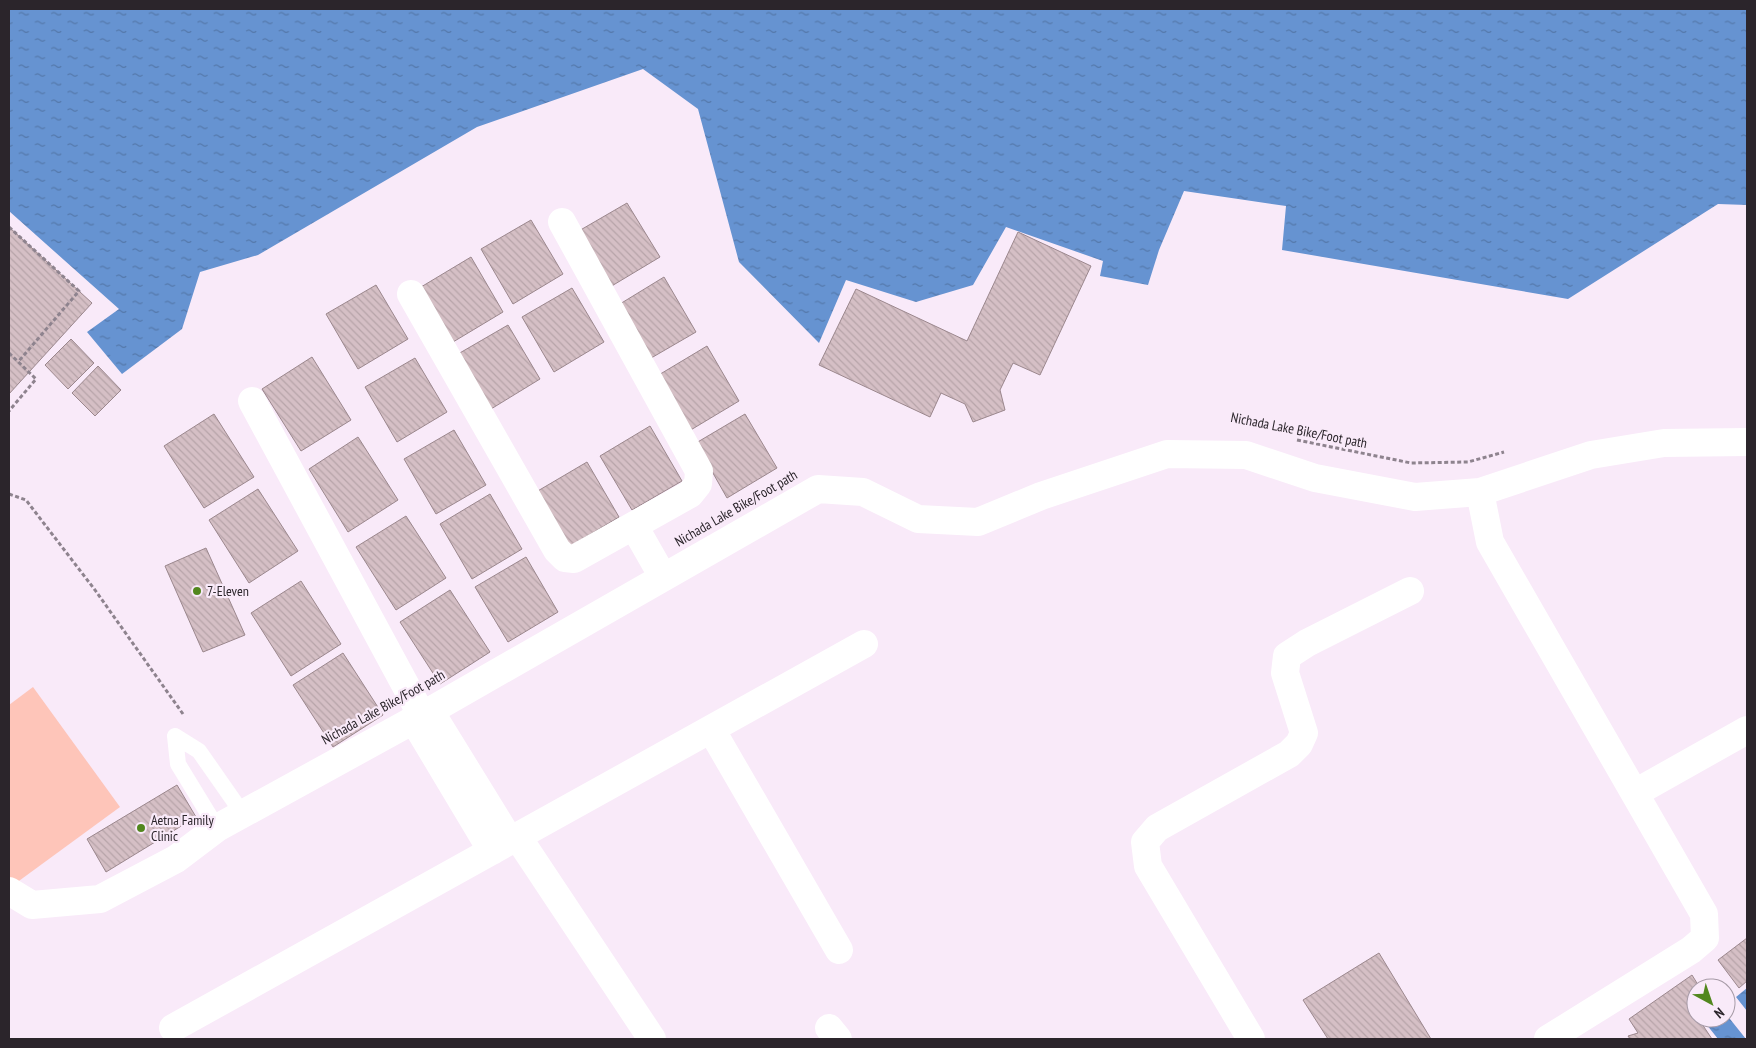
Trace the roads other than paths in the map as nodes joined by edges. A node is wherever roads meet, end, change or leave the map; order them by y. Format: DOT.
graph roads {
  1 [pos="562,222"];
  2 [pos="411,294"];
  3 [pos="252,401"];
  4 [pos="1747,442"];
  5 [pos="1480,492"];
  6 [pos="634,526"];
  7 [pos="663,577"];
  8 [pos="1410,591"];
  9 [pos="864,644"];
  10 [pos="421,715"];
  11 [pos="711,729"];
  12 [pos="1747,730"];
  13 [pos="1635,794"];
  14 [pos="243,814"];
  15 [pos="217,828"];
  16 [pos="506,843"];
  17 [pos="9,891"];
  18 [pos="839,950"];
  19 [pos="173,1028"];
  20 [pos="652,1039"];
  21 [pos="1251,1039"];
  22 [pos="1548,1039"];
  1 -- 6 [label="street"];
  2 -- 6 [label="street"];
  3 -- 10 [label="street"];
  4 -- 5 [label="street"];
  5 -- 7 [label="street"];
  5 -- 13 [label="street"];
  6 -- 7 [label="street"];
  7 -- 10 [label="street"];
  8 -- 21 [label="street"];
  9 -- 11 [label="street"];
  10 -- 14 [label="street"];
  10 -- 16 [label="street"];
  11 -- 16 [label="street"];
  11 -- 18 [label="street"];
  12 -- 13 [label="street"];
  13 -- 22 [label="street"];
  14 -- 15 [label="street"];
  14 -- 15 [label="lane"];
  15 -- 17 [label="street"];
  16 -- 19 [label="street"];
  16 -- 20 [label="street"];
}
